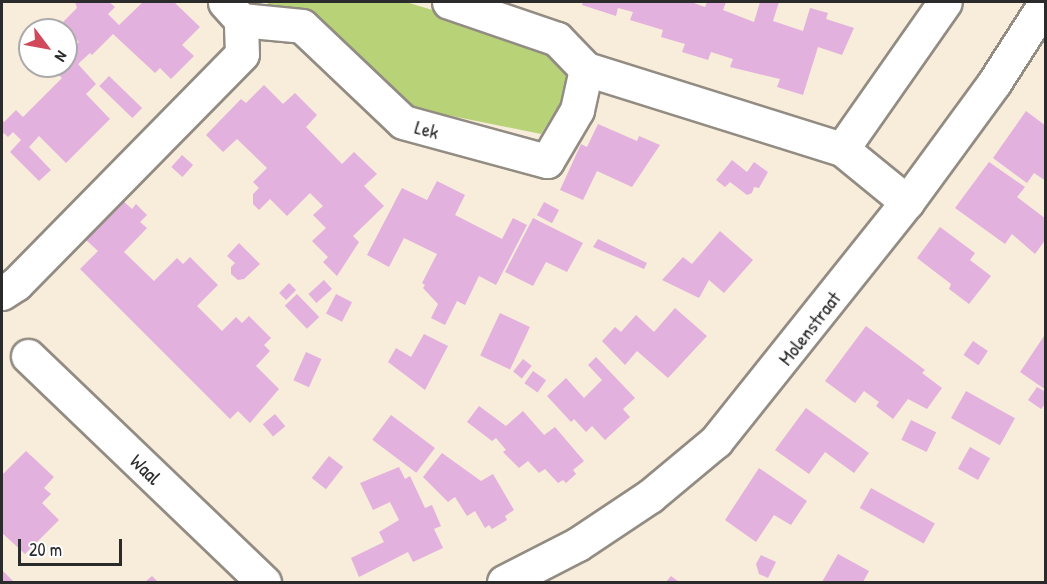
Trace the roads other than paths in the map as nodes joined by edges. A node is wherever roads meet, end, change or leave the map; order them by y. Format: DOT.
graph roads {
  1 [pos="449,2"];
  2 [pos="945,2"];
  3 [pos="1046,2"];
  4 [pos="233,11"];
  5 [pos="586,69"];
  6 [pos="842,149"];
  7 [pos="907,202"];
  8 [pos="2,292"];
  9 [pos="28,356"];
  10 [pos="264,582"];
  11 [pos="504,582"];
  1 -- 5 [label="street"];
  2 -- 6 [label="street"];
  3 -- 7 [label="street, Molenstraat"];
  4 -- 5 [label="street, Lek"];
  4 -- 8 [label="street, Lek"];
  5 -- 6 [label="street"];
  6 -- 7 [label="street"];
  7 -- 11 [label="street, Molenstraat"];
  9 -- 10 [label="street, Waal"];
}
